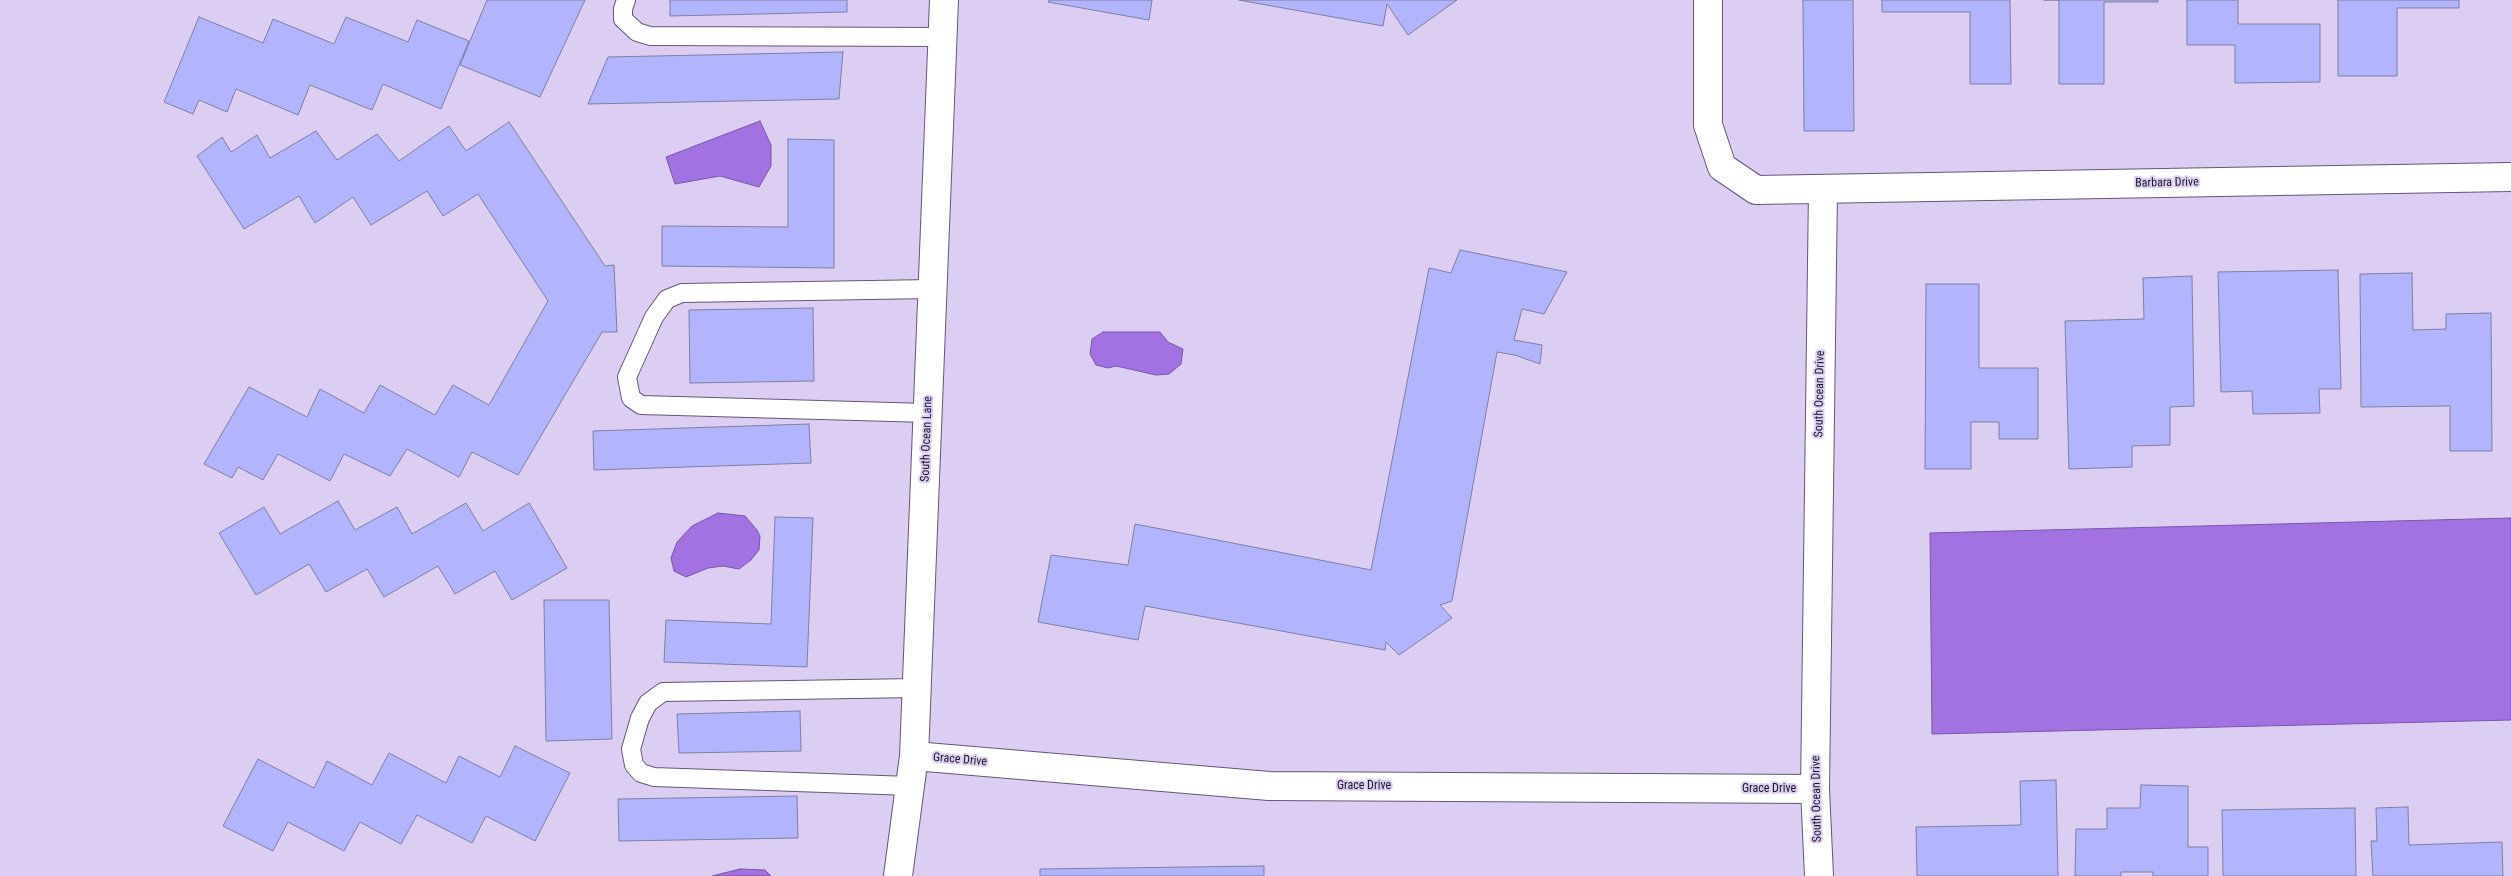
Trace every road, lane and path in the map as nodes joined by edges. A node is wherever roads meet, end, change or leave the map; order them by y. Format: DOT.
graph roads {
  1 [pos="626,0"];
  2 [pos="944,0"];
  3 [pos="1708,0"];
  4 [pos="943,37"];
  5 [pos="2511,177"];
  6 [pos="1823,189"];
  7 [pos="933,289"];
  8 [pos="928,414"];
  9 [pos="917,688"];
  10 [pos="914,756"];
  11 [pos="910,786"];
  12 [pos="1815,789"];
  13 [pos="898,876"];
  14 [pos="1819,876"];
  1 -- 4 [label="lane"];
  2 -- 4 [label="street, South Ocean Lane"];
  3 -- 6 [label="street"];
  4 -- 7 [label="street, South Ocean Lane"];
  5 -- 6 [label="street, Barbara Drive"];
  6 -- 12 [label="street, South Ocean Drive"];
  7 -- 8 [label="street, South Ocean Lane"];
  7 -- 8 [label="lane"];
  8 -- 9 [label="street, South Ocean Lane"];
  9 -- 10 [label="street, South Ocean Lane"];
  9 -- 11 [label="lane"];
  10 -- 11 [label="street, South Ocean Lane"];
  10 -- 12 [label="street, Grace Drive"];
  11 -- 13 [label="street, South Ocean Lane"];
  12 -- 14 [label="street, South Ocean Drive"];
}
